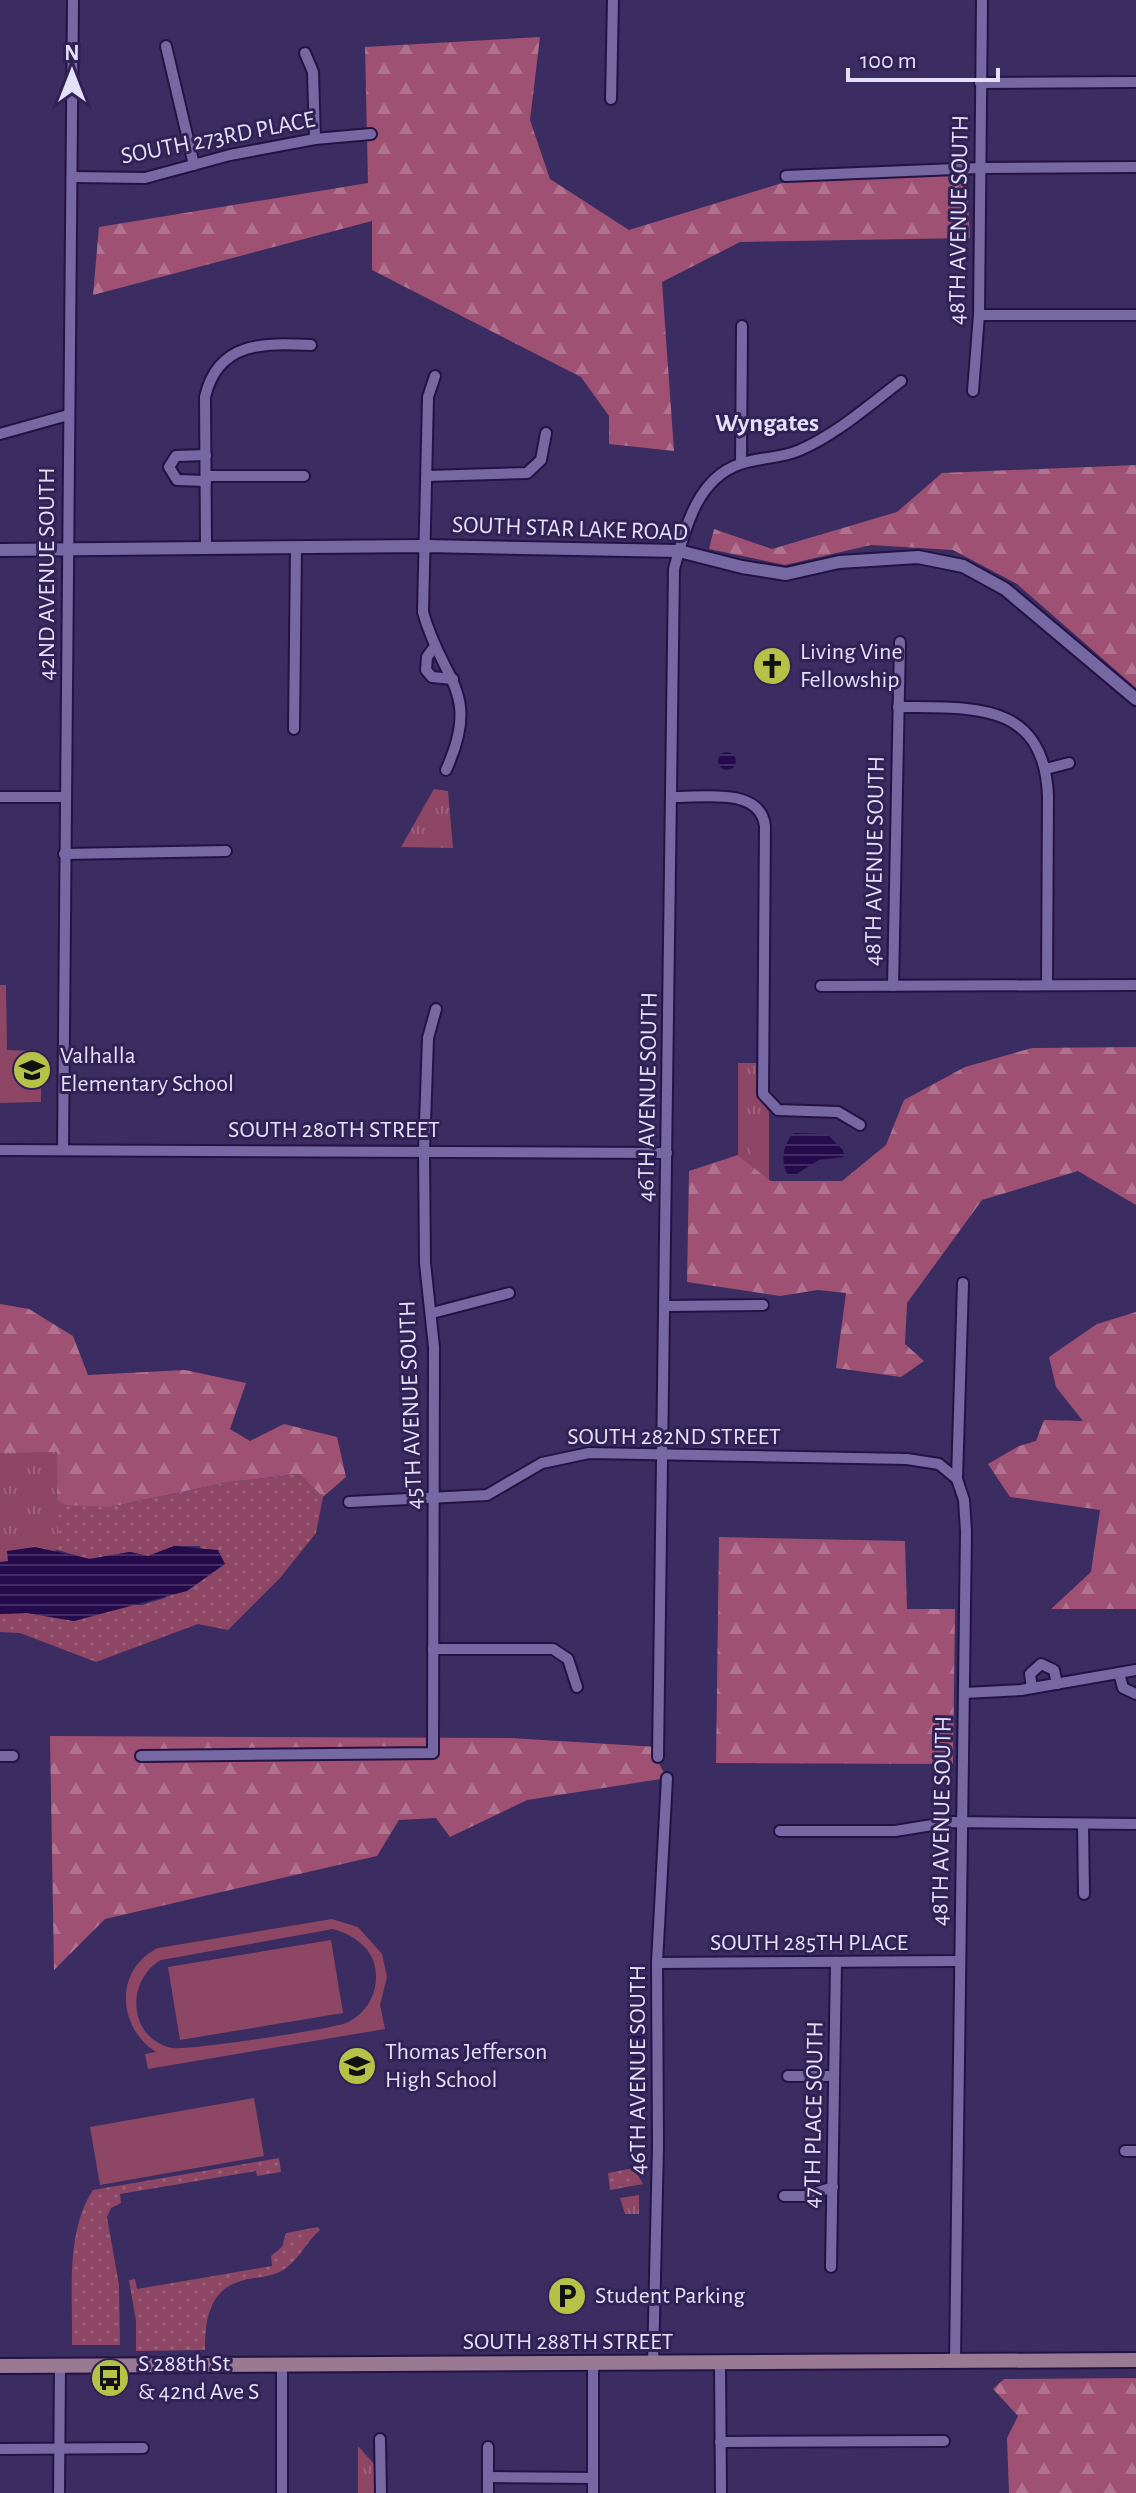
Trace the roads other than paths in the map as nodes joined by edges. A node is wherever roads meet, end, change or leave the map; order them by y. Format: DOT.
graph roads {
  1 [pos="73,0"];
  2 [pos="613,0"];
  3 [pos="982,0"];
  4 [pos="166,46"];
  5 [pos="305,53"];
  6 [pos="1136,82"];
  7 [pos="980,83"];
  8 [pos="611,99"];
  9 [pos="371,134"];
  10 [pos="315,139"];
  11 [pos="194,165"];
  12 [pos="1136,167"];
  13 [pos="980,168"];
  14 [pos="786,176"];
  15 [pos="72,177"];
  16 [pos="979,315"];
  17 [pos="1136,315"];
  18 [pos="742,326"];
  19 [pos="311,345"];
  20 [pos="435,376"];
  21 [pos="901,381"];
  22 [pos="973,391"];
  23 [pos="68,415"];
  24 [pos="546,433"];
  25 [pos="0,434"];
  26 [pos="206,455"];
  27 [pos="741,463"];
  28 [pos="304,476"];
  29 [pos="427,476"];
  30 [pos="206,478"];
  31 [pos="206,546"];
  32 [pos="425,546"];
  33 [pos="69,547"];
  34 [pos="296,547"];
  35 [pos="0,550"];
  36 [pos="679,551"];
  37 [pos="900,642"];
  38 [pos="435,646"];
  39 [pos="453,679"];
  40 [pos="1136,699"];
  41 [pos="898,707"];
  42 [pos="294,729"];
  43 [pos="1069,763"];
  44 [pos="1046,769"];
  45 [pos="446,770"];
  46 [pos="0,797"];
  47 [pos="65,797"];
  48 [pos="672,797"];
  49 [pos="226,851"];
  50 [pos="64,854"];
  51 [pos="1047,985"];
  52 [pos="1136,985"];
  53 [pos="821,986"];
  54 [pos="893,986"];
  55 [pos="436,1009"];
  56 [pos="860,1125"];
  57 [pos="63,1149"];
  58 [pos="0,1150"];
  59 [pos="424,1151"];
  60 [pos="667,1153"];
  61 [pos="963,1283"];
  62 [pos="509,1293"];
  63 [pos="763,1305"];
  64 [pos="666,1306"];
  65 [pos="432,1313"];
  66 [pos="663,1452"];
  67 [pos="957,1479"];
  68 [pos="435,1500"];
  69 [pos="349,1502"];
  70 [pos="433,1649"];
  71 [pos="1136,1670"];
  72 [pos="1119,1673"];
  73 [pos="1057,1684"];
  74 [pos="577,1687"];
  75 [pos="1032,1688"];
  76 [pos="964,1693"];
  77 [pos="1136,1694"];
  78 [pos="0,1756"];
  79 [pos="13,1756"];
  80 [pos="141,1756"];
  81 [pos="658,1757"];
  82 [pos="667,1778"];
  83 [pos="962,1822"];
  84 [pos="1083,1824"];
  85 [pos="1136,1824"];
  86 [pos="780,1831"];
  87 [pos="1084,1894"];
  88 [pos="960,1961"];
  89 [pos="657,1963"];
  90 [pos="836,1963"];
  91 [pos="788,2076"];
  92 [pos="834,2076"];
  93 [pos="833,2187"];
  94 [pos="784,2196"];
  95 [pos="831,2267"];
  96 [pos="1136,2360"];
  97 [pos="955,2362"];
  98 [pos="593,2364"];
  99 [pos="653,2364"];
  100 [pos="720,2364"];
  101 [pos="282,2365"];
  102 [pos="0,2366"];
  103 [pos="60,2366"];
  104 [pos="380,2439"];
  105 [pos="944,2441"];
  106 [pos="720,2442"];
  107 [pos="488,2447"];
  108 [pos="143,2448"];
  109 [pos="0,2449"];
  110 [pos="60,2449"];
  111 [pos="488,2477"];
  112 [pos="593,2478"];
  113 [pos="59,2493"];
  114 [pos="282,2493"];
  115 [pos="381,2493"];
  116 [pos="488,2493"];
  117 [pos="593,2493"];
  118 [pos="721,2493"];
  1 -- 15 [label="street, 42ND AVENUE SOUTH"];
  2 -- 8 [label="street"];
  3 -- 7 [label="street, 48TH AVENUE SOUTH"];
  4 -- 11 [label="street"];
  5 -- 10 [label="street"];
  6 -- 7 [label="street"];
  7 -- 13 [label="street, 48TH AVENUE SOUTH"];
  9 -- 10 [label="street, SOUTH 273RD PLACE"];
  10 -- 11 [label="street, SOUTH 273RD PLACE"];
  11 -- 15 [label="street, SOUTH 273RD PLACE"];
  12 -- 13 [label="street"];
  13 -- 14 [label="street"];
  13 -- 16 [label="street, 48TH AVENUE SOUTH"];
  15 -- 23 [label="street, 42ND AVENUE SOUTH"];
  16 -- 17 [label="street"];
  16 -- 22 [label="street, 48TH AVENUE SOUTH"];
  18 -- 27 [label="street"];
  19 -- 26 [label="street"];
  20 -- 29 [label="street"];
  21 -- 27 [label="street"];
  23 -- 25 [label="street"];
  23 -- 33 [label="street, 42ND AVENUE SOUTH"];
  24 -- 29 [label="street"];
  26 -- 30 [label="street"];
  26 -- 30 [label="street"];
  27 -- 36 [label="street, 46TH AVENUE SOUTH"];
  28 -- 30 [label="street"];
  29 -- 32 [label="street"];
  30 -- 31 [label="street"];
  31 -- 33 [label="street, SOUTH STAR LAKE ROAD"];
  31 -- 34 [label="street, SOUTH STAR LAKE ROAD"];
  32 -- 34 [label="street, SOUTH STAR LAKE ROAD"];
  32 -- 36 [label="street, SOUTH STAR LAKE ROAD"];
  32 -- 38 [label="street"];
  33 -- 35 [label="street, SOUTH STAR LAKE ROAD"];
  33 -- 47 [label="street, 42ND AVENUE SOUTH"];
  34 -- 42 [label="street"];
  36 -- 40 [label="street, SOUTH STAR LAKE ROAD"];
  36 -- 48 [label="street, 46TH AVENUE SOUTH"];
  37 -- 41 [label="street, 48TH AVENUE SOUTH"];
  38 -- 39 [label="street"];
  38 -- 39 [label="street"];
  39 -- 45 [label="street"];
  41 -- 44 [label="street"];
  41 -- 54 [label="street, 48TH AVENUE SOUTH"];
  43 -- 44 [label="street"];
  44 -- 51 [label="street"];
  46 -- 47 [label="street"];
  47 -- 50 [label="street, 42ND AVENUE SOUTH"];
  48 -- 56 [label="street"];
  48 -- 60 [label="street, 46TH AVENUE SOUTH"];
  49 -- 50 [label="street"];
  50 -- 57 [label="street, 42ND AVENUE SOUTH"];
  51 -- 52 [label="street"];
  51 -- 54 [label="street"];
  53 -- 54 [label="street"];
  55 -- 59 [label="street, 45TH AVENUE SOUTH"];
  57 -- 58 [label="street, SOUTH 280TH STREET"];
  57 -- 59 [label="street, SOUTH 280TH STREET"];
  59 -- 60 [label="street, SOUTH 280TH STREET"];
  59 -- 65 [label="street, 45TH AVENUE SOUTH"];
  60 -- 64 [label="street, 46TH AVENUE SOUTH"];
  61 -- 67 [label="street, 48TH AVENUE SOUTH"];
  62 -- 65 [label="street"];
  63 -- 64 [label="street"];
  64 -- 66 [label="street, 46TH AVENUE SOUTH"];
  65 -- 68 [label="street, 45TH AVENUE SOUTH"];
  66 -- 67 [label="street, SOUTH 282ND STREET"];
  66 -- 68 [label="street, SOUTH 282ND STREET"];
  66 -- 81 [label="street, 46TH AVENUE SOUTH"];
  67 -- 76 [label="street, 48TH AVENUE SOUTH"];
  68 -- 69 [label="street, SOUTH 282ND STREET"];
  68 -- 70 [label="street, 45TH AVENUE SOUTH"];
  70 -- 74 [label="street"];
  70 -- 80 [label="street, 45TH AVENUE SOUTH"];
  71 -- 72 [label="street"];
  72 -- 73 [label="street"];
  72 -- 77 [label="street"];
  73 -- 75 [label="street"];
  73 -- 75 [label="street"];
  75 -- 76 [label="street"];
  76 -- 83 [label="street, 48TH AVENUE SOUTH"];
  78 -- 79 [label="street"];
  82 -- 89 [label="street, 46TH AVENUE SOUTH"];
  83 -- 84 [label="street"];
  83 -- 86 [label="street"];
  83 -- 88 [label="street, 48TH AVENUE SOUTH"];
  84 -- 85 [label="street"];
  84 -- 87 [label="street"];
  88 -- 90 [label="street, SOUTH 285TH PLACE"];
  88 -- 97 [label="street, 48TH AVENUE SOUTH"];
  89 -- 90 [label="street, SOUTH 285TH PLACE"];
  89 -- 99 [label="street, 46TH AVENUE SOUTH"];
  90 -- 92 [label="street, 47TH PLACE SOUTH"];
  91 -- 92 [label="street"];
  92 -- 93 [label="street, 47TH PLACE SOUTH"];
  93 -- 94 [label="street"];
  93 -- 95 [label="street, 47TH PLACE SOUTH"];
  96 -- 97 [label="main road, SOUTH 288TH STREET"];
  97 -- 100 [label="main road, SOUTH 288TH STREET"];
  98 -- 99 [label="main road, SOUTH 288TH STREET"];
  98 -- 101 [label="main road, SOUTH 288TH STREET"];
  98 -- 112 [label="street"];
  99 -- 100 [label="main road, SOUTH 288TH STREET"];
  100 -- 106 [label="street"];
  101 -- 103 [label="main road, SOUTH 288TH STREET"];
  101 -- 114 [label="street"];
  102 -- 103 [label="main road, SOUTH 288TH STREET"];
  103 -- 110 [label="street"];
  104 -- 115 [label="street"];
  105 -- 106 [label="street"];
  106 -- 118 [label="street"];
  107 -- 111 [label="street"];
  108 -- 110 [label="street"];
  109 -- 110 [label="street"];
  110 -- 113 [label="street"];
  111 -- 112 [label="street"];
  111 -- 116 [label="street"];
  112 -- 117 [label="street"];
}
